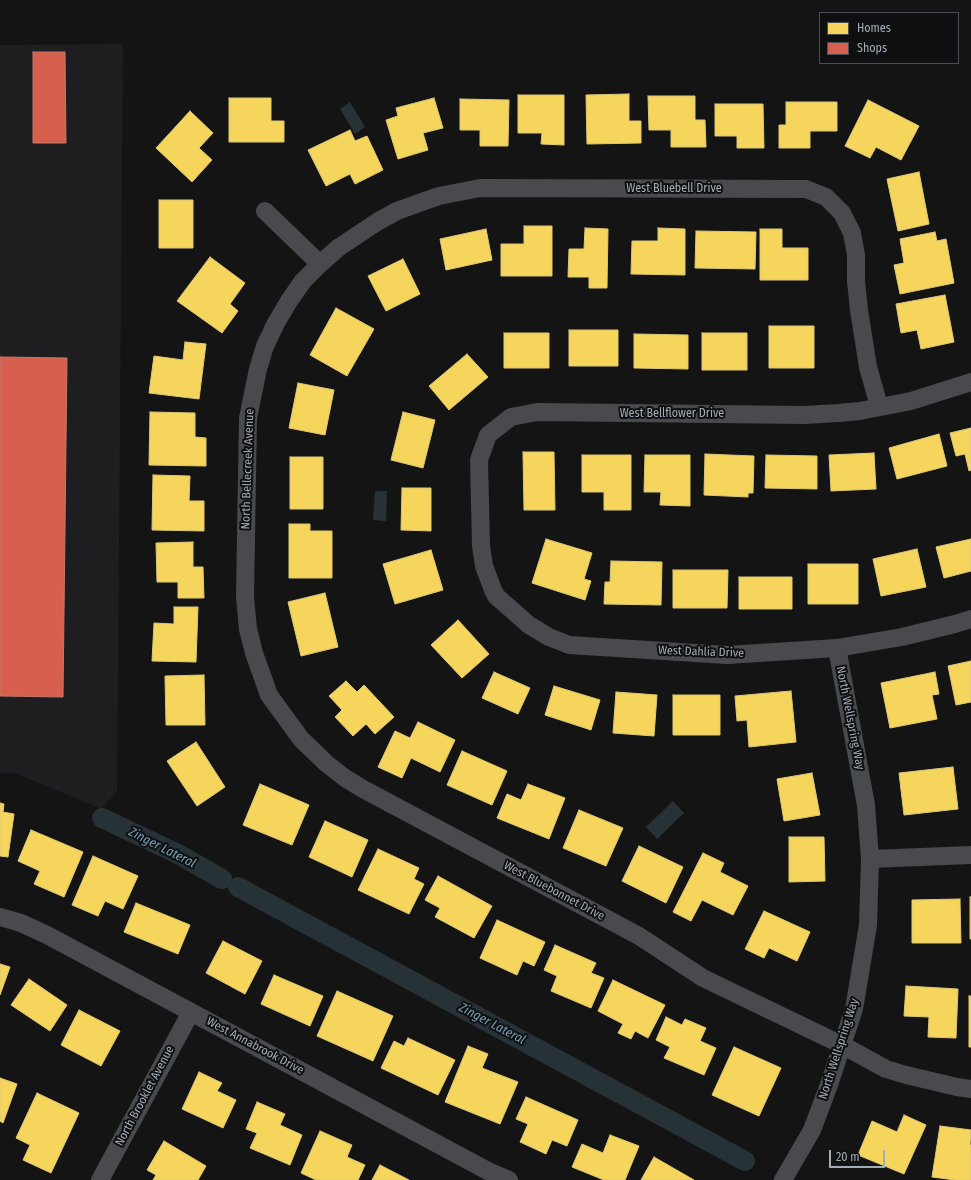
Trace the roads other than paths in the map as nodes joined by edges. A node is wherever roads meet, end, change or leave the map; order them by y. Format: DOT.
graph roads {
  1 [pos="265,211"];
  2 [pos="320,264"];
  3 [pos="971,382"];
  4 [pos="879,406"];
  5 [pos="481,546"];
  6 [pos="971,619"];
  7 [pos="837,648"];
  8 [pos="283,714"];
  9 [pos="971,855"];
  10 [pos="870,859"];
  11 [pos="0,916"];
  12 [pos="191,1012"];
  13 [pos="842,1045"];
  14 [pos="971,1089"];
  15 [pos="100,1180"];
  16 [pos="509,1180"];
  17 [pos="783,1180"];
  1 -- 2 [label="street"];
  2 -- 4 [label="street, West Bluebell Drive"];
  2 -- 8 [label="street, North Bellecreek Avenue"];
  3 -- 4 [label="street, West Bellflower Drive"];
  4 -- 5 [label="street, West Bellflower Drive"];
  5 -- 7 [label="street, West Dahlia Drive"];
  6 -- 7 [label="street, West Dahlia Drive"];
  7 -- 10 [label="street, North Wellspring Way"];
  8 -- 13 [label="street, West Bluebonnet Drive"];
  9 -- 10 [label="street"];
  10 -- 13 [label="street, North Wellspring Way"];
  11 -- 12 [label="street, West Annabrook Drive"];
  12 -- 15 [label="street, North Brooklet Avenue"];
  12 -- 16 [label="street, West Annabrook Drive"];
  13 -- 14 [label="street, West Bluebonnet Drive"];
  13 -- 17 [label="street, North Wellspring Way"];
}
